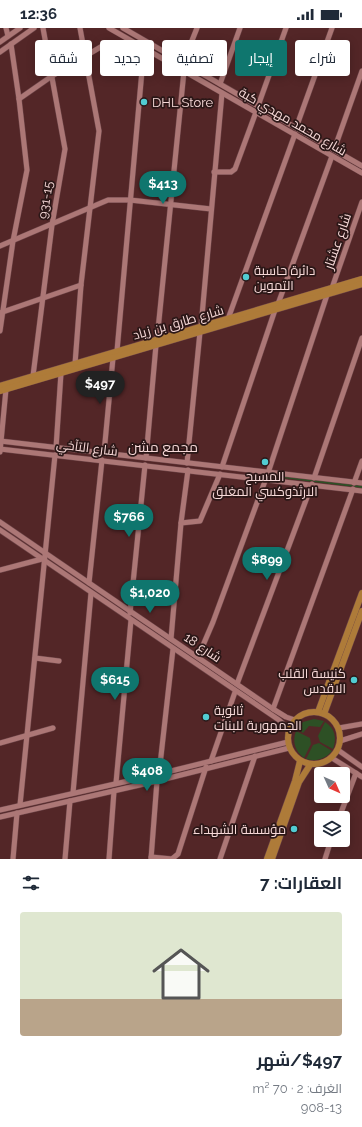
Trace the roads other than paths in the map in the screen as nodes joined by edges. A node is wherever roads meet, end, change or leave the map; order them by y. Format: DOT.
graph roads {
  1 [pos="6,28"];
  2 [pos="20,28"];
  3 [pos="34,28"];
  4 [pos="43,28"];
  5 [pos="80,28"];
  6 [pos="123,28"];
  7 [pos="197,28"];
  8 [pos="240,28"];
  9 [pos="286,28"];
  10 [pos="332,28"];
  11 [pos="112,29"];
  12 [pos="8,36"];
  13 [pos="45,40"];
  14 [pos="82,40"];
  15 [pos="131,40"];
  16 [pos="192,40"];
  17 [pos="0,42"];
  18 [pos="10,44"];
  19 [pos="162,51"];
  20 [pos="0,52"];
  21 [pos="362,71"];
  22 [pos="52,76"];
  23 [pos="88,76"];
  24 [pos="141,76"];
  25 [pos="184,76"];
  26 [pos="192,76"];
  27 [pos="206,76"];
  28 [pos="209,78"];
  29 [pos="204,82"];
  30 [pos="220,84"];
  31 [pos="222,93"];
  32 [pos="20,99"];
  33 [pos="258,106"];
  34 [pos="256,112"];
  35 [pos="296,128"];
  36 [pos="295,134"];
  37 [pos="319,144"];
  38 [pos="334,150"];
  39 [pos="332,156"];
  40 [pos="362,166"];
  41 [pos="214,172"];
  42 [pos="362,173"];
  43 [pos="130,200"];
  44 [pos="362,202"];
  45 [pos="171,205"];
  46 [pos="91,208"];
  47 [pos="211,209"];
  48 [pos="52,224"];
  49 [pos="13,241"];
  50 [pos="0,246"];
  51 [pos="362,279"];
  52 [pos="362,284"];
  53 [pos="81,285"];
  54 [pos="332,288"];
  55 [pos="327,295"];
  56 [pos="43,298"];
  57 [pos="276,307"];
  58 [pos="1,313"];
  59 [pos="228,319"];
  60 [pos="201,329"];
  61 [pos="0,331"];
  62 [pos="362,338"];
  63 [pos="156,342"];
  64 [pos="117,351"];
  65 [pos="113,358"];
  66 [pos="75,364"];
  67 [pos="61,373"];
  68 [pos="33,376"];
  69 [pos="2,389"];
  70 [pos="1,441"];
  71 [pos="56,448"];
  72 [pos="0,449"];
  73 [pos="0,452"];
  74 [pos="104,453"];
  75 [pos="55,455"];
  76 [pos="125,456"];
  77 [pos="146,458"];
  78 [pos="102,460"];
  79 [pos="362,461"];
  80 [pos="124,463"];
  81 [pos="187,463"];
  82 [pos="145,465"];
  83 [pos="222,467"];
  84 [pos="188,470"];
  85 [pos="268,473"];
  86 [pos="220,474"];
  87 [pos="314,478"];
  88 [pos="266,479"];
  89 [pos="354,482"];
  90 [pos="362,483"];
  91 [pos="312,484"];
  92 [pos="353,489"];
  93 [pos="362,491"];
  94 [pos="0,522"];
  95 [pos="181,523"];
  96 [pos="0,530"];
  97 [pos="44,552"];
  98 [pos="43,560"];
  99 [pos="0,570"];
  100 [pos="90,583"];
  101 [pos="91,593"];
  102 [pos="362,593"];
  103 [pos="362,611"];
  104 [pos="131,612"];
  105 [pos="129,619"];
  106 [pos="170,639"];
  107 [pos="173,648"];
  108 [pos="35,658"];
  109 [pos="199,658"];
  110 [pos="59,661"];
  111 [pos="196,664"];
  112 [pos="238,684"];
  113 [pos="235,692"];
  114 [pos="272,709"];
  115 [pos="321,713"];
  116 [pos="295,720"];
  117 [pos="362,724"];
  118 [pos="53,728"];
  119 [pos="339,728"];
  120 [pos="289,729"];
  121 [pos="362,734"];
  122 [pos="26,735"];
  123 [pos="340,741"];
  124 [pos="0,743"];
  125 [pos="288,745"];
  126 [pos="338,750"];
  127 [pos="255,756"];
  128 [pos="332,758"];
  129 [pos="300,761"];
  130 [pos="209,762"];
  131 [pos="310,765"];
  132 [pos="362,767"];
  133 [pos="206,769"];
  134 [pos="356,773"];
  135 [pos="159,774"];
  136 [pos="362,777"];
  137 [pos="157,781"];
  138 [pos="116,784"];
  139 [pos="114,791"];
  140 [pos="74,793"];
  141 [pos="70,801"];
  142 [pos="20,805"];
  143 [pos="0,810"];
  144 [pos="342,811"];
  145 [pos="17,813"];
  146 [pos="0,817"];
  147 [pos="329,847"];
  148 [pos="151,858"];
  149 [pos="13,859"];
  150 [pos="65,859"];
  151 [pos="108,859"];
  152 [pos="220,859"];
  153 [pos="267,859"];
  154 [pos="272,859"];
  155 [pos="325,859"];
  1 -- 12 [label="street"];
  2 -- 12 [label="street"];
  3 -- 18 [label="street"];
  4 -- 13 [label="street, 931-15"];
  5 -- 14 [label="street"];
  6 -- 19 [label="street, شارع محمد مهدي كبة"];
  7 -- 16 [label="street"];
  8 -- 30 [label="street"];
  9 -- 33 [label="street"];
  10 -- 35 [label="street"];
  11 -- 15 [label="street, شارع محمد مهدي كبة"];
  12 -- 17 [label="street"];
  18 -- 20 [label="street"];
  18 -- 32 [label="street"];
  21 -- 38 [label="street"];
  22 -- 32 [label="street"];
  22 -- 48 [label="street, 931-15"];
  23 -- 46 [label="street"];
  24 -- 43 [label="street"];
  25 -- 45 [label="street"];
  26 -- 29 [label="street, شارع محمد مهدي كبة"];
  27 -- 28 [label="street, شارع محمد مهدي كبة"];
  28 -- 29 [label="street"];
  28 -- 30 [label="street, شارع محمد مهدي كبة"];
  29 -- 31 [label="street, شارع محمد مهدي كبة"];
  30 -- 33 [label="street, شارع محمد مهدي كبة"];
  31 -- 34 [label="street, شارع محمد مهدي كبة"];
  31 -- 41 [label="street"];
  32 -- 49 [label="street"];
  33 -- 35 [label="street, شارع محمد مهدي كبة"];
  34 -- 36 [label="street, شارع محمد مهدي كبة"];
  34 -- 41 [label="street"];
  35 -- 37 [label="street, شارع محمد مهدي كبة"];
  36 -- 37 [label="street, شارع محمد مهدي كبة"];
  36 -- 59 [label="street"];
  37 -- 38 [label="street, شارع محمد مهدي كبة"];
  37 -- 39 [label="street, شارع محمد مهدي كبة"];
  38 -- 40 [label="street, شارع محمد مهدي كبة"];
  39 -- 42 [label="street, شارع محمد مهدي كبة"];
  39 -- 57 [label="street"];
  41 -- 47 [label="street"];
  43 -- 45 [label="street"];
  43 -- 46 [label="street"];
  43 -- 64 [label="street"];
  44 -- 54 [label="street, شارع عشتار"];
  45 -- 47 [label="street"];
  45 -- 63 [label="street"];
  46 -- 48 [label="street"];
  46 -- 53 [label="street"];
  47 -- 60 [label="street"];
  48 -- 49 [label="street"];
  48 -- 56 [label="street, 931-15"];
  49 -- 50 [label="street"];
  49 -- 58 [label="street"];
  51 -- 54 [label="main road, شارع طارق بن زياد"];
  52 -- 55 [label="main road, شارع طارق بن زياد"];
  53 -- 56 [label="street"];
  53 -- 66 [label="street"];
  54 -- 57 [label="main road, شارع طارق بن زياد"];
  55 -- 57 [label="main road, شارع طارق بن زياد"];
  55 -- 85 [label="street"];
  56 -- 58 [label="street"];
  56 -- 68 [label="street, 931-15"];
  57 -- 59 [label="main road, شارع طارق بن زياد"];
  57 -- 60 [label="main road, شارع طارق بن زياد"];
  57 -- 83 [label="street"];
  58 -- 61 [label="street"];
  59 -- 60 [label="main road, شارع طارق بن زياد"];
  60 -- 63 [label="main road, شارع طارق بن زياد"];
  60 -- 81 [label="street"];
  62 -- 87 [label="street"];
  63 -- 64 [label="main road, شارع طارق بن زياد"];
  63 -- 65 [label="main road, شارع طارق بن زياد"];
  63 -- 77 [label="street"];
  64 -- 66 [label="main road, شارع طارق بن زياد"];
  65 -- 67 [label="main road, شارع طارق بن زياد"];
  65 -- 74 [label="street"];
  66 -- 68 [label="main road, شارع طارق بن زياد"];
  67 -- 69 [label="main road, شارع طارق بن زياد"];
  67 -- 71 [label="street"];
  68 -- 69 [label="main road, شارع طارق بن زياد"];
  69 -- 70 [label="street"];
  70 -- 71 [label="street, شارع التآخي"];
  70 -- 72 [label="street"];
  71 -- 74 [label="street, شارع التآخي"];
  72 -- 73 [label="street"];
  72 -- 75 [label="street, شارع التآخي"];
  74 -- 76 [label="street, شارع التآخي"];
  75 -- 78 [label="street, شارع التآخي"];
  75 -- 97 [label="street"];
  76 -- 77 [label="street, شارع التآخي"];
  76 -- 80 [label="street"];
  77 -- 81 [label="street, شارع التآخي"];
  78 -- 80 [label="street, شارع التآخي"];
  78 -- 100 [label="street"];
  79 -- 89 [label="street"];
  80 -- 82 [label="street, شارع التآخي"];
  81 -- 83 [label="street, شارع التآخي"];
  82 -- 84 [label="street, شارع التآخي"];
  82 -- 104 [label="street"];
  83 -- 85 [label="street, شارع التآخي"];
  84 -- 86 [label="street, شارع التآخي"];
  84 -- 95 [label="street"];
  85 -- 87 [label="street, شارع التآخي"];
  85 -- 88 [label="street"];
  86 -- 88 [label="street, شارع التآخي"];
  86 -- 95 [label="street"];
  87 -- 89 [label="street, شارع التآخي"];
  88 -- 91 [label="street, شارع التآخي"];
  88 -- 109 [label="street"];
  89 -- 90 [label="street, شارع التآخي"];
  91 -- 92 [label="street, شارع التآخي"];
  91 -- 112 [label="street"];
  92 -- 93 [label="street, شارع التآخي"];
  92 -- 114 [label="street"];
  94 -- 97 [label="street, شارع 18"];
  95 -- 106 [label="street"];
  96 -- 98 [label="street, شارع 18"];
  97 -- 98 [label="street"];
  97 -- 100 [label="street, شارع 18"];
  98 -- 99 [label="street"];
  98 -- 101 [label="street, شارع 18"];
  98 -- 108 [label="street"];
  100 -- 104 [label="street, شارع 18"];
  101 -- 105 [label="street, شارع 18"];
  101 -- 140 [label="street"];
  102 -- 115 [label="main road"];
  103 -- 115 [label="main road"];
  104 -- 105 [label="street"];
  104 -- 106 [label="street, شارع 18"];
  105 -- 107 [label="street, شارع 18"];
  105 -- 138 [label="street"];
  106 -- 109 [label="street, شارع 18"];
  107 -- 111 [label="street, شارع 18"];
  107 -- 135 [label="street"];
  108 -- 110 [label="street"];
  108 -- 122 [label="street"];
  109 -- 111 [label="street"];
  109 -- 112 [label="street, شارع 18"];
  111 -- 113 [label="street, شارع 18"];
  112 -- 114 [label="street, شارع 18"];
  113 -- 120 [label="street, شارع 18"];
  113 -- 130 [label="street"];
  114 -- 116 [label="street, شارع 18"];
  115 -- 116 [label="main road"];
  115 -- 119 [label="main road"];
  116 -- 120 [label="main road"];
  117 -- 119 [label="street"];
  118 -- 122 [label="street"];
  119 -- 123 [label="main road"];
  120 -- 125 [label="main road"];
  121 -- 123 [label="street"];
  122 -- 124 [label="street"];
  122 -- 142 [label="street"];
  123 -- 126 [label="main road"];
  125 -- 127 [label="street"];
  125 -- 129 [label="main road"];
  125 -- 130 [label="street"];
  126 -- 128 [label="main road"];
  126 -- 132 [label="street"];
  127 -- 133 [label="street"];
  127 -- 152 [label="street"];
  128 -- 131 [label="main road"];
  128 -- 134 [label="street"];
  129 -- 131 [label="main road"];
  129 -- 153 [label="main road"];
  130 -- 133 [label="street"];
  130 -- 135 [label="street"];
  131 -- 154 [label="main road"];
  133 -- 137 [label="street"];
  133 -- 148 [label="street"];
  134 -- 136 [label="street"];
  134 -- 144 [label="street"];
  135 -- 138 [label="street"];
  137 -- 139 [label="street"];
  137 -- 148 [label="street"];
  138 -- 140 [label="street"];
  139 -- 141 [label="street"];
  139 -- 151 [label="street"];
  140 -- 142 [label="street"];
  141 -- 145 [label="street"];
  141 -- 150 [label="street"];
  142 -- 143 [label="street"];
  145 -- 146 [label="street"];
  145 -- 149 [label="street"];
  147 -- 155 [label="street"];
}
